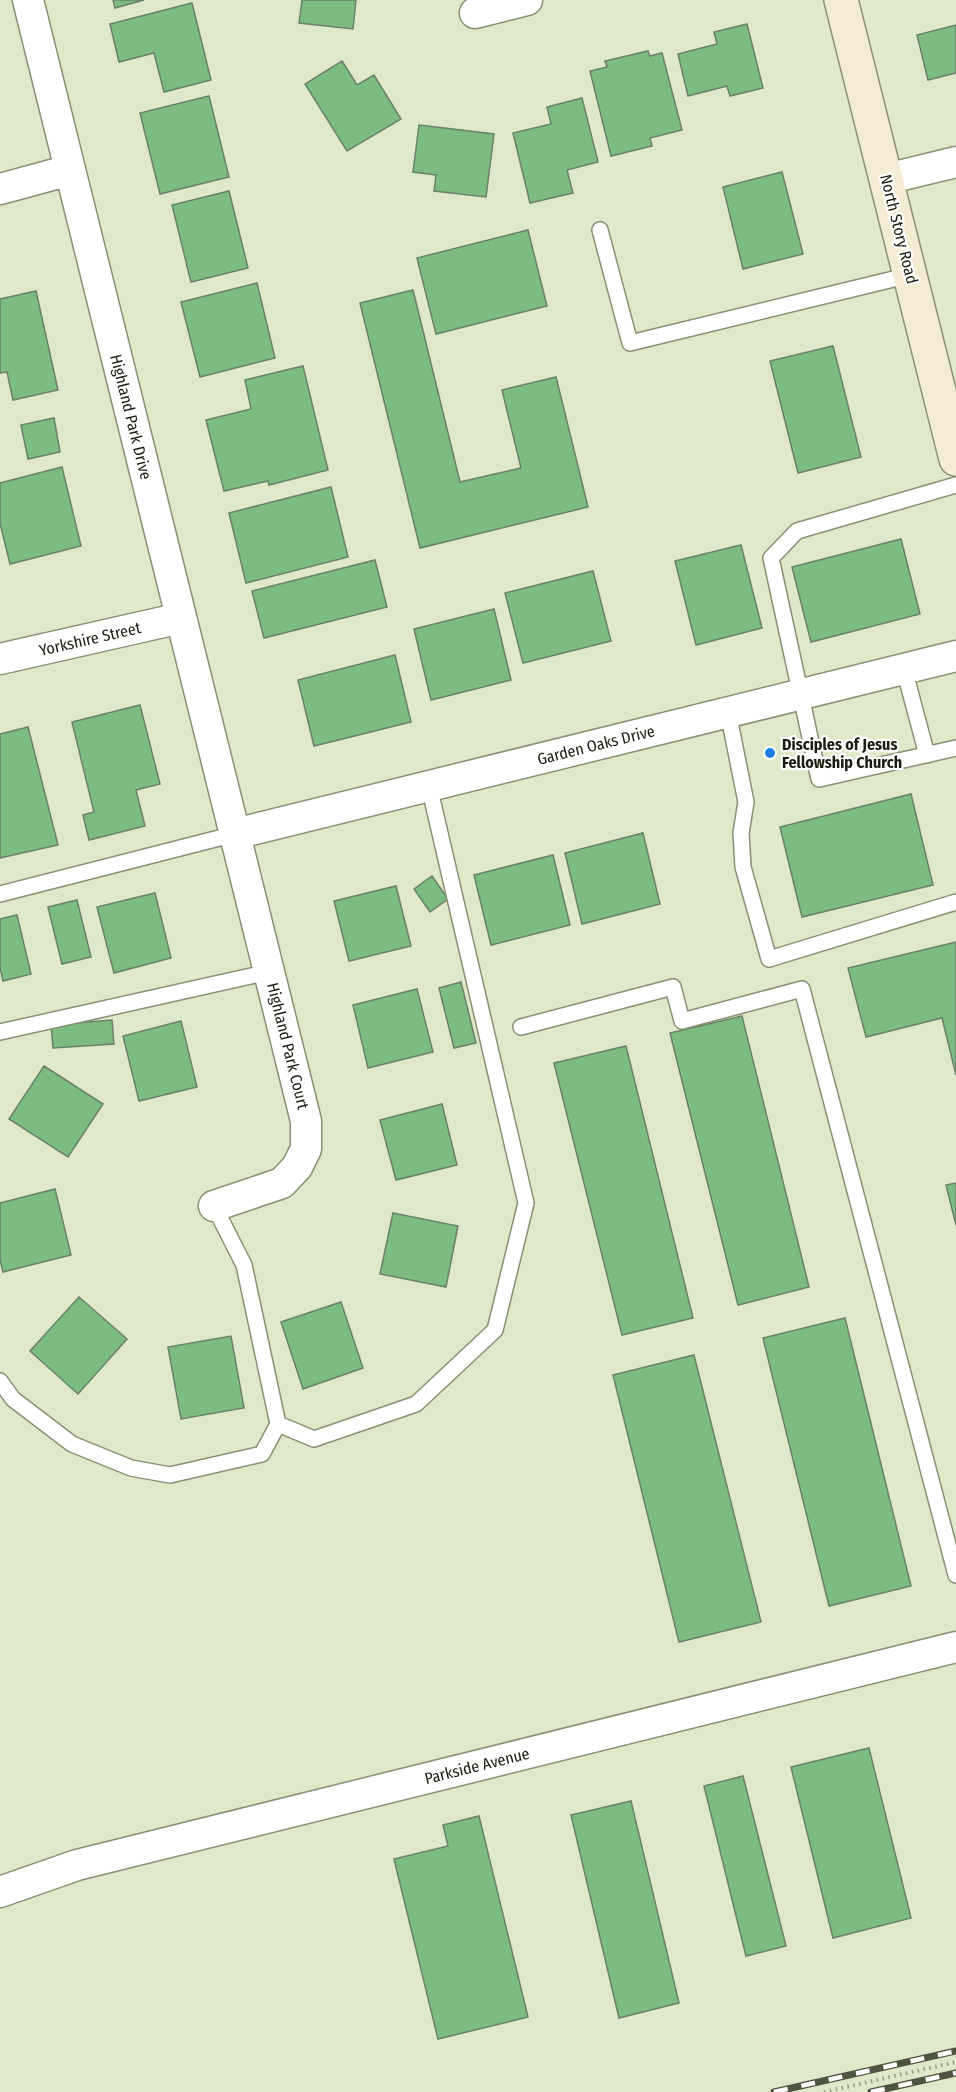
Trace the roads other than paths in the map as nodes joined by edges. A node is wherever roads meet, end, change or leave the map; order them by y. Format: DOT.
graph roads {
  1 [pos="28,0"];
  2 [pos="527,0"];
  3 [pos="841,0"];
  4 [pos="475,13"];
  5 [pos="956,162"];
  6 [pos="70,170"];
  7 [pos="886,179"];
  8 [pos="0,189"];
  9 [pos="600,230"];
  10 [pos="910,275"];
  11 [pos="956,459"];
  12 [pos="956,485"];
  13 [pos="180,618"];
  14 [pos="956,656"];
  15 [pos="0,659"];
  16 [pos="904,669"];
  17 [pos="800,695"];
  18 [pos="728,712"];
  19 [pos="956,748"];
  20 [pos="927,754"];
  21 [pos="429,786"];
  22 [pos="235,834"];
  23 [pos="0,894"];
  24 [pos="956,902"];
  25 [pos="269,972"];
  26 [pos="521,1027"];
  27 [pos="0,1032"];
  28 [pos="214,1206"];
  29 [pos="0,1381"];
  30 [pos="278,1424"];
  31 [pos="956,1575"];
  32 [pos="956,1647"];
  33 [pos="0,1892"];
  1 -- 6 [label="street, Highland Park Drive"];
  2 -- 4 [label="street"];
  3 -- 7 [label="main road, North Story Road"];
  5 -- 7 [label="street"];
  6 -- 8 [label="street"];
  6 -- 13 [label="street, Highland Park Drive"];
  7 -- 10 [label="main road, North Story Road"];
  9 -- 10 [label="lane"];
  10 -- 11 [label="main road, North Story Road"];
  12 -- 17 [label="lane"];
  13 -- 15 [label="street, Yorkshire Street"];
  13 -- 22 [label="street, Highland Park Drive"];
  14 -- 16 [label="street, Garden Oaks Drive"];
  16 -- 17 [label="street, Garden Oaks Drive"];
  16 -- 20 [label="lane"];
  17 -- 18 [label="street, Garden Oaks Drive"];
  17 -- 20 [label="lane"];
  18 -- 21 [label="street, Garden Oaks Drive"];
  18 -- 24 [label="lane"];
  19 -- 20 [label="lane"];
  21 -- 22 [label="street, Garden Oaks Drive"];
  21 -- 30 [label="lane"];
  22 -- 23 [label="lane"];
  22 -- 25 [label="street, Highland Park Court"];
  25 -- 27 [label="lane"];
  25 -- 28 [label="street, Highland Park Court"];
  26 -- 31 [label="lane"];
  28 -- 30 [label="lane"];
  29 -- 30 [label="lane"];
  32 -- 33 [label="street, Parkside Avenue"];
}
